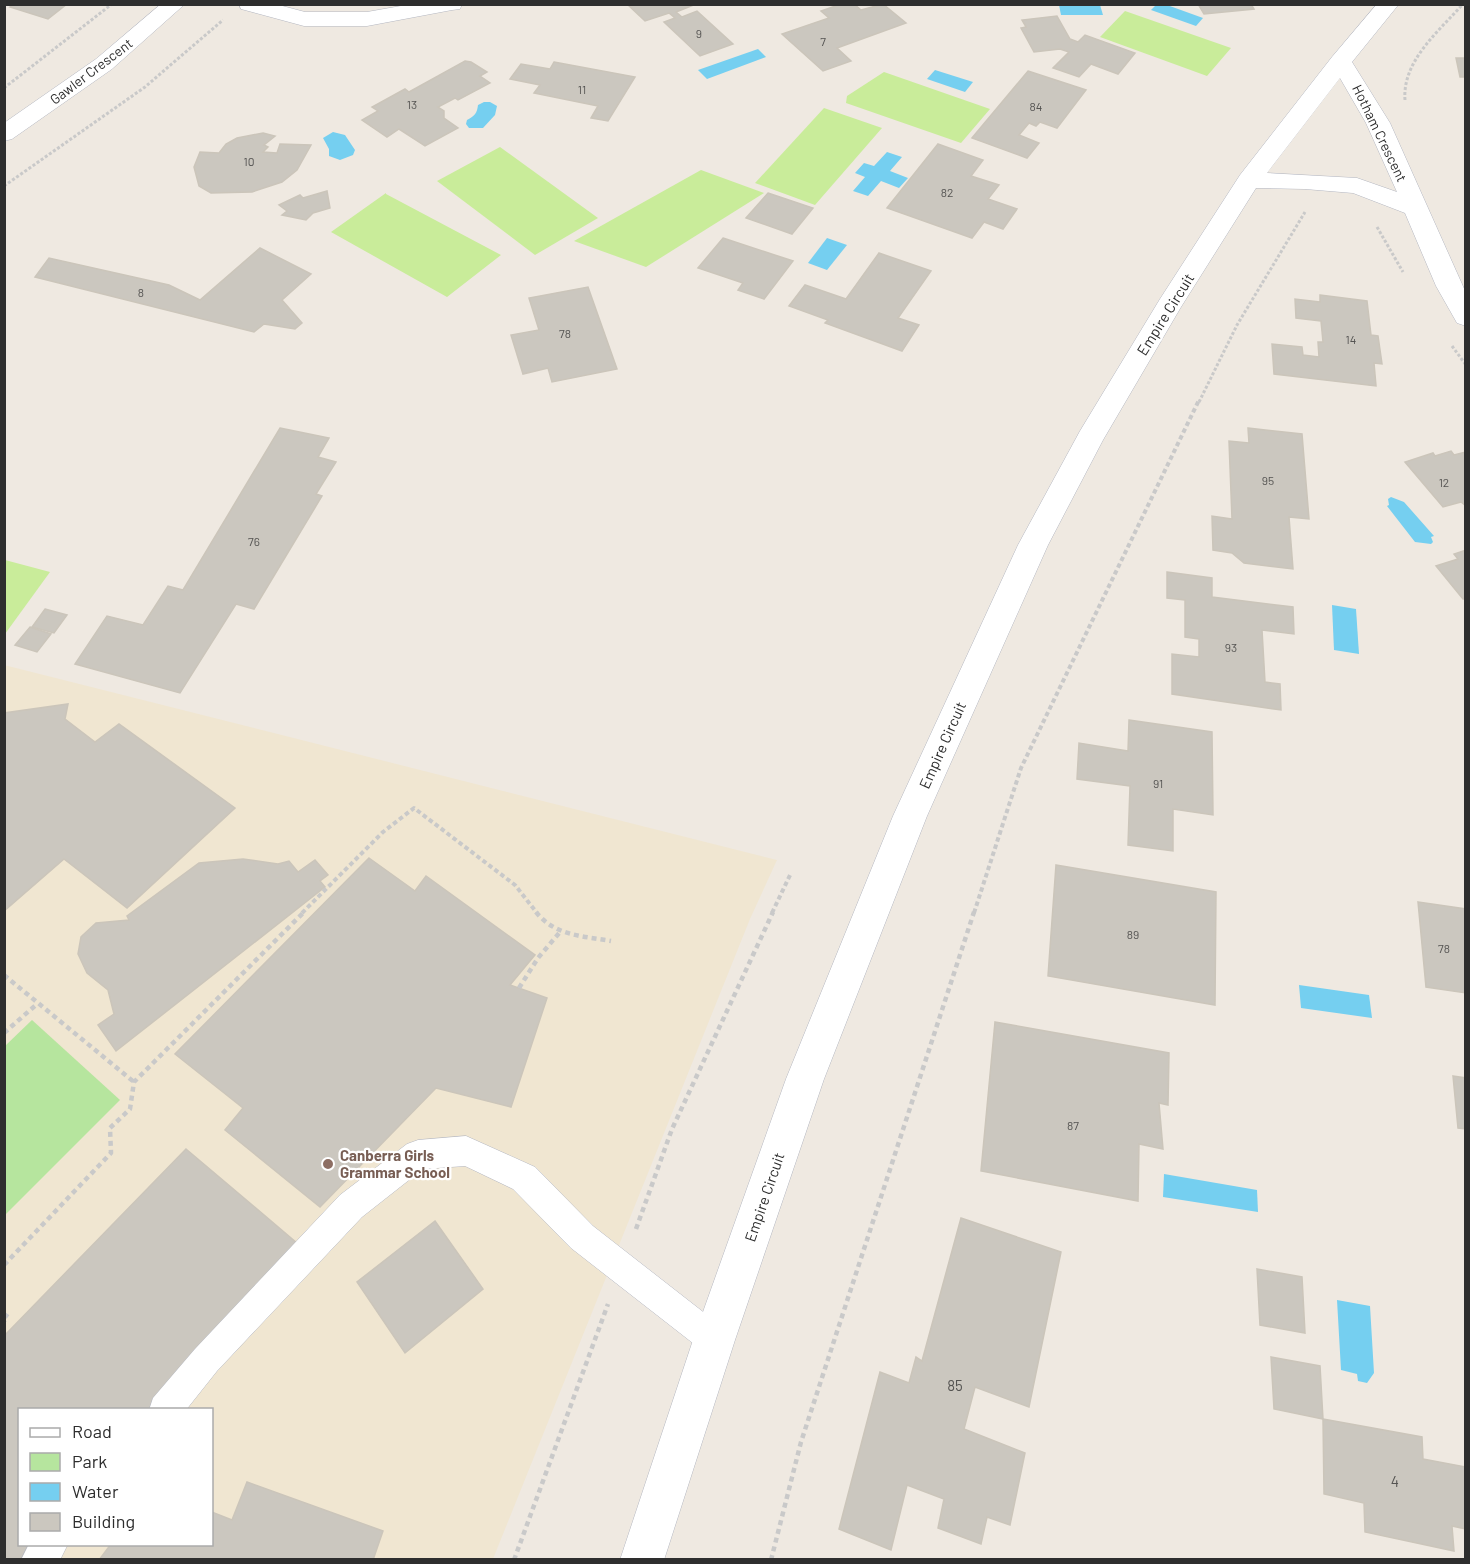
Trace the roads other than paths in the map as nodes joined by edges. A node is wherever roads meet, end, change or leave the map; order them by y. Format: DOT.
graph roads {
  1 [pos="175,4"];
  2 [pos="249,4"];
  3 [pos="452,4"];
  4 [pos="1389,4"];
  5 [pos="1340,62"];
  6 [pos="4,134"];
  7 [pos="1249,180"];
  8 [pos="1414,208"];
  9 [pos="1466,317"];
  10 [pos="714,1340"];
  11 [pos="167,1408"];
  12 [pos="50,1546"];
  13 [pos="38,1560"];
  14 [pos="642,1560"];
  1 -- 6 [label="street, Gawler Crescent"];
  2 -- 3 [label="street"];
  4 -- 5 [label="street, Empire Circuit"];
  5 -- 7 [label="street, Empire Circuit"];
  5 -- 8 [label="street, Hotham Crescent"];
  7 -- 8 [label="street, Hotham Crescent"];
  7 -- 10 [label="street, Empire Circuit"];
  8 -- 9 [label="street, Hotham Crescent"];
  10 -- 11 [label="lane"];
  10 -- 14 [label="street, Empire Circuit"];
  12 -- 13 [label="lane"];
}
